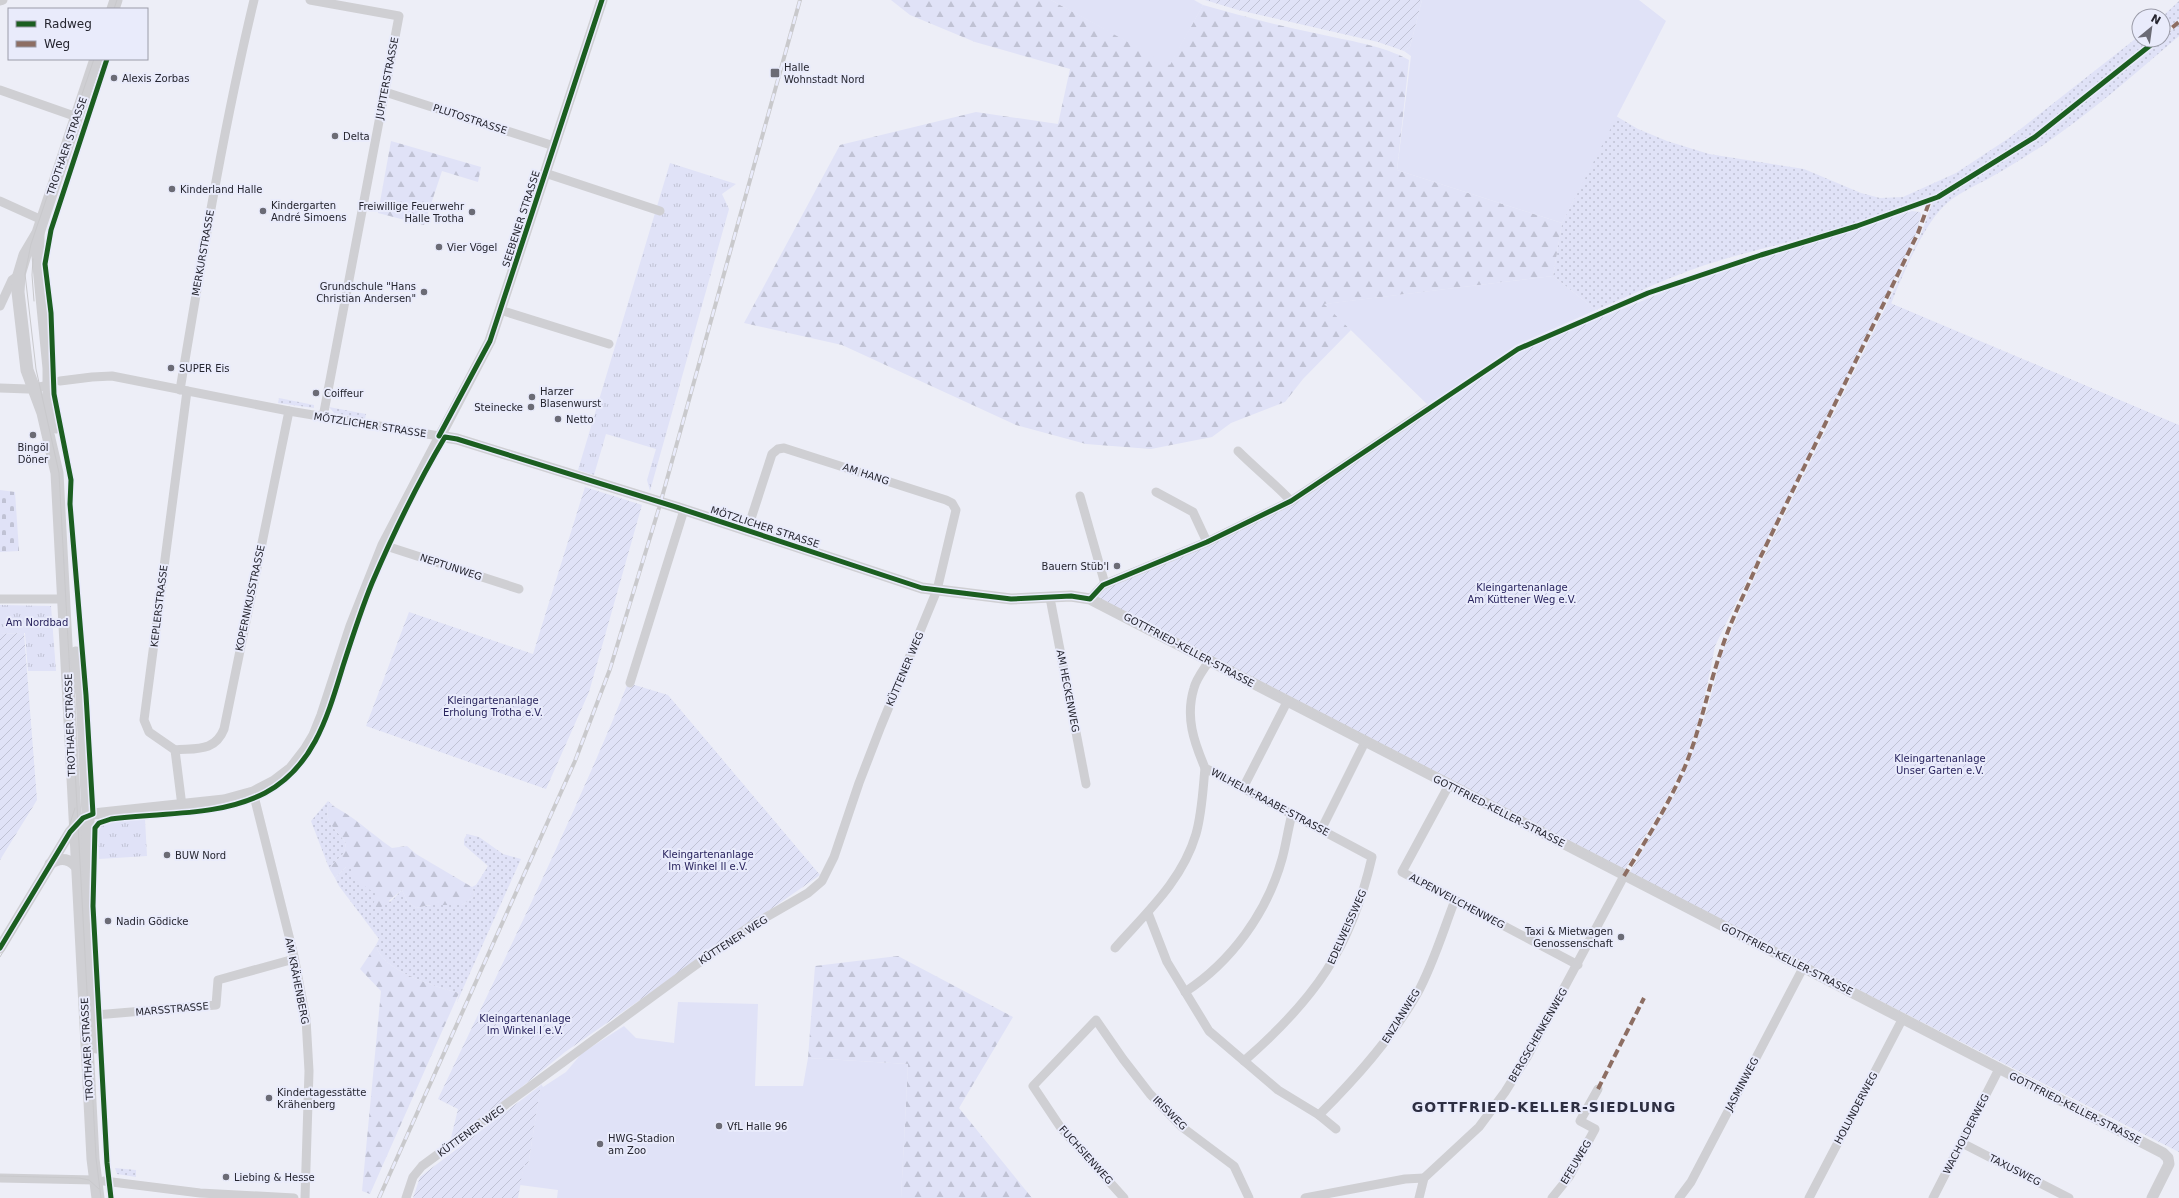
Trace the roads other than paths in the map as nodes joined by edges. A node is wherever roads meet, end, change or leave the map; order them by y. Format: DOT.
graph roads {
  1 [pos="3,0"];
  2 [pos="254,0"];
  3 [pos="310,0"];
  4 [pos="602,0"];
  5 [pos="0,1"];
  6 [pos="327,1"];
  7 [pos="96,60"];
  8 [pos="0,90"];
  9 [pos="385,92"];
  10 [pos="77,117"];
  11 [pos="554,146"];
  12 [pos="545,173"];
  13 [pos="0,201"];
  14 [pos="660,210"];
  15 [pos="42,220"];
  16 [pos="38,233"];
  17 [pos="19,275"];
  18 [pos="0,306"];
  19 [pos="500,310"];
  20 [pos="609,344"];
  21 [pos="55,383"];
  22 [pos="0,388"];
  23 [pos="33,388"];
  24 [pos="183,390"];
  25 [pos="1428,409"];
  26 [pos="289,411"];
  27 [pos="323,417"];
  28 [pos="439,436"];
  29 [pos="1238,451"];
  30 [pos="1156,492"];
  31 [pos="1080,496"];
  32 [pos="1291,500"];
  33 [pos="684,510"];
  34 [pos="747,531"];
  35 [pos="1207,542"];
  36 [pos="383,545"];
  37 [pos="1105,584"];
  38 [pos="519,590"];
  39 [pos="937,590"];
  40 [pos="1050,598"];
  41 [pos="0,599"];
  42 [pos="65,599"];
  43 [pos="1090,599"];
  44 [pos="1209,661"];
  45 [pos="630,683"];
  46 [pos="1287,702"];
  47 [pos="1365,742"];
  48 [pos="175,750"];
  49 [pos="1205,768"];
  50 [pos="1086,784"];
  51 [pos="1449,785"];
  52 [pos="1243,788"];
  53 [pos="253,792"];
  54 [pos="182,806"];
  55 [pos="1292,814"];
  56 [pos="88,816"];
  57 [pos="75,826"];
  58 [pos="1321,830"];
  59 [pos="1372,857"];
  60 [pos="50,864"];
  61 [pos="78,869"];
  62 [pos="1624,876"];
  63 [pos="1454,900"];
  64 [pos="1148,914"];
  65 [pos="0,948"];
  66 [pos="1115,948"];
  67 [pos="294,959"];
  68 [pos="1578,965"];
  69 [pos="1803,968"];
  70 [pos="1184,992"];
  71 [pos="95,1015"];
  72 [pos="1903,1018"];
  73 [pos="1096,1020"];
  74 [pos="1244,1061"];
  75 [pos="1999,1069"];
  76 [pos="1598,1089"];
  77 [pos="1319,1115"];
  78 [pos="1336,1128"];
  79 [pos="1962,1143"];
  80 [pos="0,1178"];
  81 [pos="1424,1178"];
  82 [pos="99,1181"];
  83 [pos="1421,1197"];
  84 [pos="98,1198"];
  85 [pos="106,1198"];
  86 [pos="294,1198"];
  87 [pos="305,1198"];
  88 [pos="406,1198"];
  89 [pos="1124,1198"];
  90 [pos="1249,1198"];
  91 [pos="1305,1198"];
  92 [pos="1552,1198"];
  93 [pos="1679,1198"];
  94 [pos="1809,1198"];
  95 [pos="1933,1198"];
  96 [pos="2069,1198"];
  97 [pos="2152,1198"];
  1 -- 5 [label="street"];
  2 -- 24 [label="street, MERKURSTRASSE"];
  3 -- 6 [label="street, JUPITERSTRASSE"];
  4 -- 11 [label="street, SEEBENER STRASSE"];
  6 -- 9 [label="street, JUPITERSTRASSE"];
  7 -- 10 [label="main road, TROTHAER STRASSE"];
  8 -- 10 [label="street"];
  9 -- 11 [label="street, PLUTOSTRASSE"];
  9 -- 27 [label="street, JUPITERSTRASSE"];
  10 -- 15 [label="main road, TROTHAER STRASSE"];
  11 -- 12 [label="street, SEEBENER STRASSE"];
  12 -- 14 [label="street, SEEBENER STRASSE"];
  12 -- 19 [label="street, SEEBENER STRASSE"];
  13 -- 15 [label="street"];
  15 -- 16 [label="main road, TROTHAER STRASSE"];
  16 -- 17 [label="main road, TROTHAER STRASSE"];
  16 -- 21 [label="main road, TROTHAER STRASSE"];
  17 -- 18 [label="street, TROTHAER STRASSE"];
  17 -- 23 [label="main road, TROTHAER STRASSE"];
  19 -- 20 [label="street"];
  19 -- 28 [label="street, SEEBENER STRASSE"];
  21 -- 23 [label="street, MÖTZLICHER STRASSE"];
  21 -- 24 [label="street, MÖTZLICHER STRASSE"];
  21 -- 56 [label="main road, TROTHAER STRASSE"];
  22 -- 23 [label="street, MÖTZLICHER STRASSE"];
  23 -- 42 [label="main road, TROTHAER STRASSE"];
  24 -- 26 [label="street, MÖTZLICHER STRASSE"];
  24 -- 48 [label="street, KEPLERSTRASSE"];
  25 -- 32 [label="street"];
  26 -- 27 [label="street, MÖTZLICHER STRASSE"];
  26 -- 48 [label="street, KOPERNIKUSSTRASSE"];
  27 -- 28 [label="street, MÖTZLICHER STRASSE"];
  28 -- 33 [label="street, MÖTZLICHER STRASSE"];
  28 -- 36 [label="street, SEEBENER STRASSE"];
  29 -- 32 [label="street"];
  30 -- 35 [label="street"];
  31 -- 37 [label="street"];
  32 -- 35 [label="street"];
  33 -- 34 [label="street, MÖTZLICHER STRASSE"];
  33 -- 45 [label="street"];
  34 -- 39 [label="street, MÖTZLICHER STRASSE"];
  34 -- 39 [label="street, AM HANG"];
  35 -- 37 [label="street"];
  36 -- 38 [label="street, NEPTUNWEG"];
  36 -- 53 [label="street, SEEBENER STRASSE"];
  37 -- 43 [label="street"];
  39 -- 40 [label="street, MÖTZLICHER STRASSE"];
  39 -- 88 [label="street, KÜTTENER WEG"];
  40 -- 43 [label="street, MÖTZLICHER STRASSE"];
  40 -- 50 [label="street, AM HECKENWEG"];
  41 -- 42 [label="street"];
  42 -- 57 [label="main road, TROTHAER STRASSE"];
  43 -- 44 [label="street, GOTTFRIED-KELLER-STRASSE"];
  44 -- 46 [label="street, GOTTFRIED-KELLER-STRASSE"];
  44 -- 49 [label="street, WILHELM-RAABE-STRASSE"];
  46 -- 47 [label="street, GOTTFRIED-KELLER-STRASSE"];
  46 -- 52 [label="street"];
  47 -- 51 [label="street, GOTTFRIED-KELLER-STRASSE"];
  47 -- 58 [label="street"];
  48 -- 54 [label="street"];
  49 -- 52 [label="street, WILHELM-RAABE-STRASSE"];
  49 -- 64 [label="street"];
  51 -- 62 [label="street, GOTTFRIED-KELLER-STRASSE"];
  51 -- 63 [label="street, ALPENVEILCHENWEG"];
  52 -- 55 [label="street, WILHELM-RAABE-STRASSE"];
  53 -- 54 [label="street, SEEBENER STRASSE"];
  53 -- 67 [label="street, AM KRÄHENBERG"];
  54 -- 56 [label="street, SEEBENER STRASSE"];
  55 -- 58 [label="street, WILHELM-RAABE-STRASSE"];
  55 -- 70 [label="street"];
  56 -- 57 [label="street"];
  56 -- 71 [label="main road, TROTHAER STRASSE"];
  57 -- 60 [label="street"];
  57 -- 61 [label="main road, TROTHAER STRASSE"];
  58 -- 59 [label="street, WILHELM-RAABE-STRASSE"];
  59 -- 74 [label="street, EDELWEISSWEG"];
  60 -- 61 [label="street"];
  60 -- 65 [label="street"];
  61 -- 82 [label="main road, TROTHAER STRASSE"];
  62 -- 68 [label="street, BERGSCHENKENWEG"];
  62 -- 69 [label="street, GOTTFRIED-KELLER-STRASSE"];
  63 -- 68 [label="street, ALPENVEILCHENWEG"];
  63 -- 77 [label="street, ENZIANWEG"];
  64 -- 66 [label="street"];
  64 -- 70 [label="street"];
  67 -- 71 [label="street, MARSSTRASSE"];
  67 -- 87 [label="street, AM KRÄHENBERG"];
  68 -- 81 [label="street, BERGSCHENKENWEG"];
  69 -- 72 [label="street, GOTTFRIED-KELLER-STRASSE"];
  69 -- 93 [label="street, JASMINWEG"];
  70 -- 74 [label="street"];
  71 -- 82 [label="main road, TROTHAER STRASSE"];
  72 -- 75 [label="street, GOTTFRIED-KELLER-STRASSE"];
  72 -- 94 [label="street, HOLUNDERWEG"];
  73 -- 89 [label="street, FUCHSIENWEG"];
  73 -- 90 [label="street, IRISWEG"];
  74 -- 77 [label="street"];
  75 -- 79 [label="street, WACHOLDERWEG"];
  75 -- 97 [label="street, GOTTFRIED-KELLER-STRASSE"];
  76 -- 92 [label="street, EFEUWEG"];
  77 -- 78 [label="street"];
  79 -- 95 [label="street, WACHOLDERWEG"];
  79 -- 96 [label="street, TAXUSWEG"];
  80 -- 82 [label="street"];
  81 -- 83 [label="street"];
  81 -- 91 [label="street"];
  82 -- 84 [label="main road"];
  82 -- 85 [label="main road"];
  82 -- 86 [label="street"];
}
